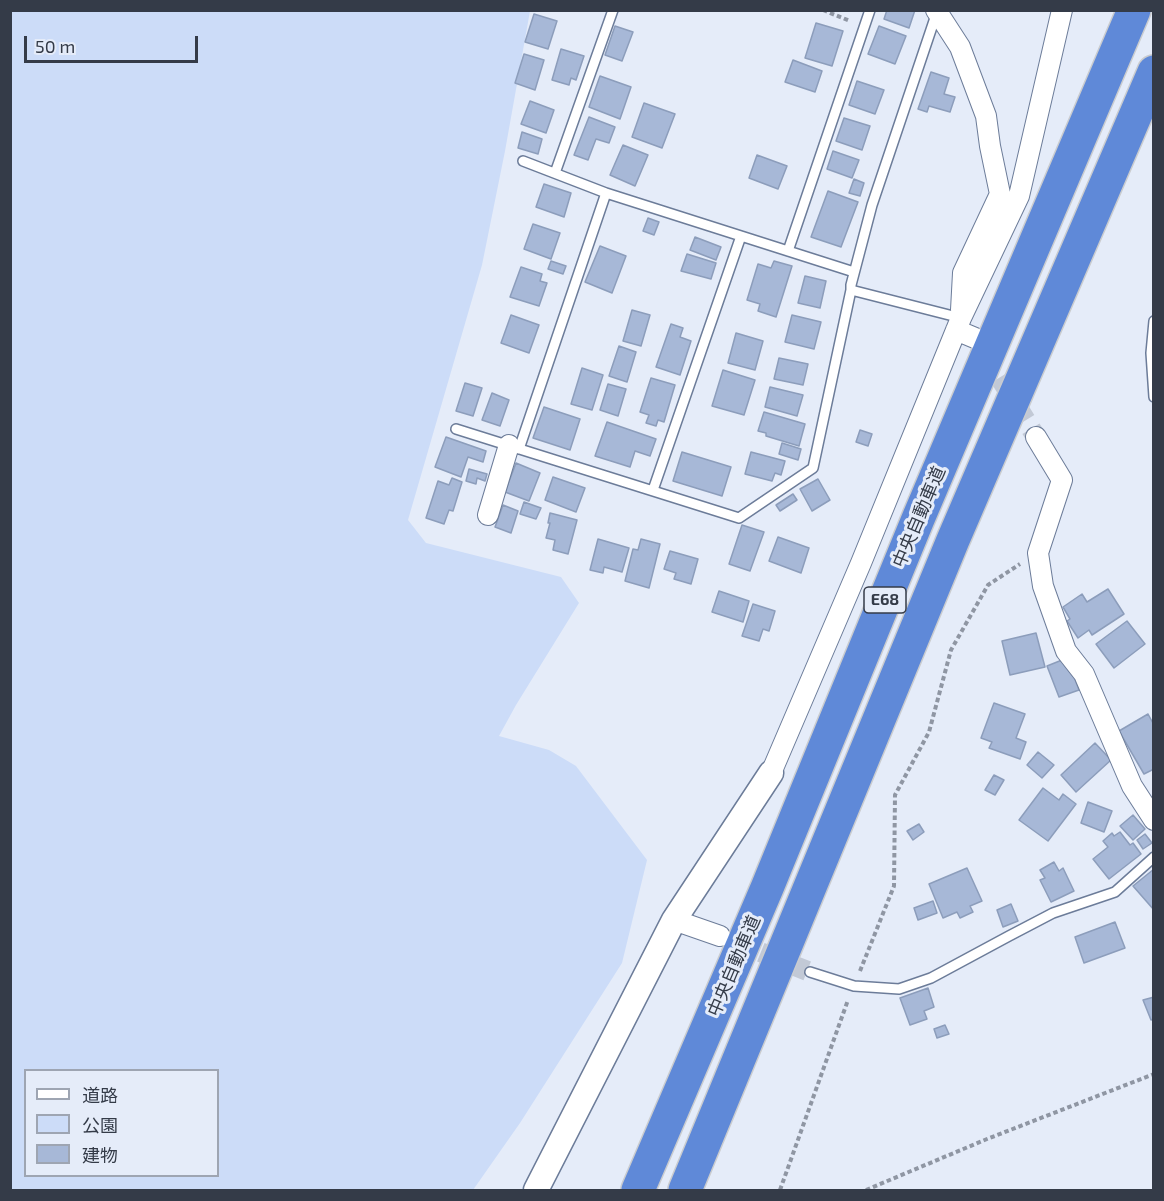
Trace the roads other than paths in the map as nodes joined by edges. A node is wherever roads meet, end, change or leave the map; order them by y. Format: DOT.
graph roads {
  1 [pos="613,10"];
  2 [pos="870,10"];
  3 [pos="1062,10"];
  4 [pos="1134,10"];
  5 [pos="936,11"];
  6 [pos="1154,72"];
  7 [pos="523,161"];
  8 [pos="555,173"];
  9 [pos="606,193"];
  10 [pos="741,236"];
  11 [pos="788,251"];
  12 [pos="854,273"];
  13 [pos="851,290"];
  14 [pos="1154,321"];
  15 [pos="958,324"];
  16 [pos="975,338"];
  17 [pos="1154,397"];
  18 [pos="456,429"];
  19 [pos="1036,437"];
  20 [pos="514,447"];
  21 [pos="653,490"];
  22 [pos="488,516"];
  23 [pos="771,773"];
  24 [pos="1154,820"];
  25 [pos="1154,856"];
  26 [pos="674,920"];
  27 [pos="720,936"];
  28 [pos="810,972"];
  29 [pos="536,1191"];
  30 [pos="638,1191"];
  31 [pos="685,1191"];
  1 -- 8 [label="lane"];
  2 -- 11 [label="lane"];
  3 -- 15 [label="street"];
  4 -- 30 [label="highway, 中央自動車道 / E68"];
  5 -- 12 [label="lane"];
  5 -- 15 [label="street"];
  6 -- 31 [label="highway, E68"];
  7 -- 8 [label="lane"];
  8 -- 9 [label="lane"];
  9 -- 10 [label="lane"];
  9 -- 20 [label="lane"];
  10 -- 11 [label="lane"];
  10 -- 21 [label="lane"];
  11 -- 12 [label="lane"];
  12 -- 13 [label="lane"];
  13 -- 15 [label="lane"];
  13 -- 21 [label="lane"];
  14 -- 17 [label="lane"];
  15 -- 16 [label="street"];
  15 -- 23 [label="street"];
  18 -- 20 [label="lane"];
  19 -- 24 [label="street"];
  20 -- 21 [label="lane"];
  20 -- 22 [label="street"];
  23 -- 26 [label="street"];
  25 -- 28 [label="lane"];
  26 -- 27 [label="street"];
  26 -- 29 [label="street"];
}
